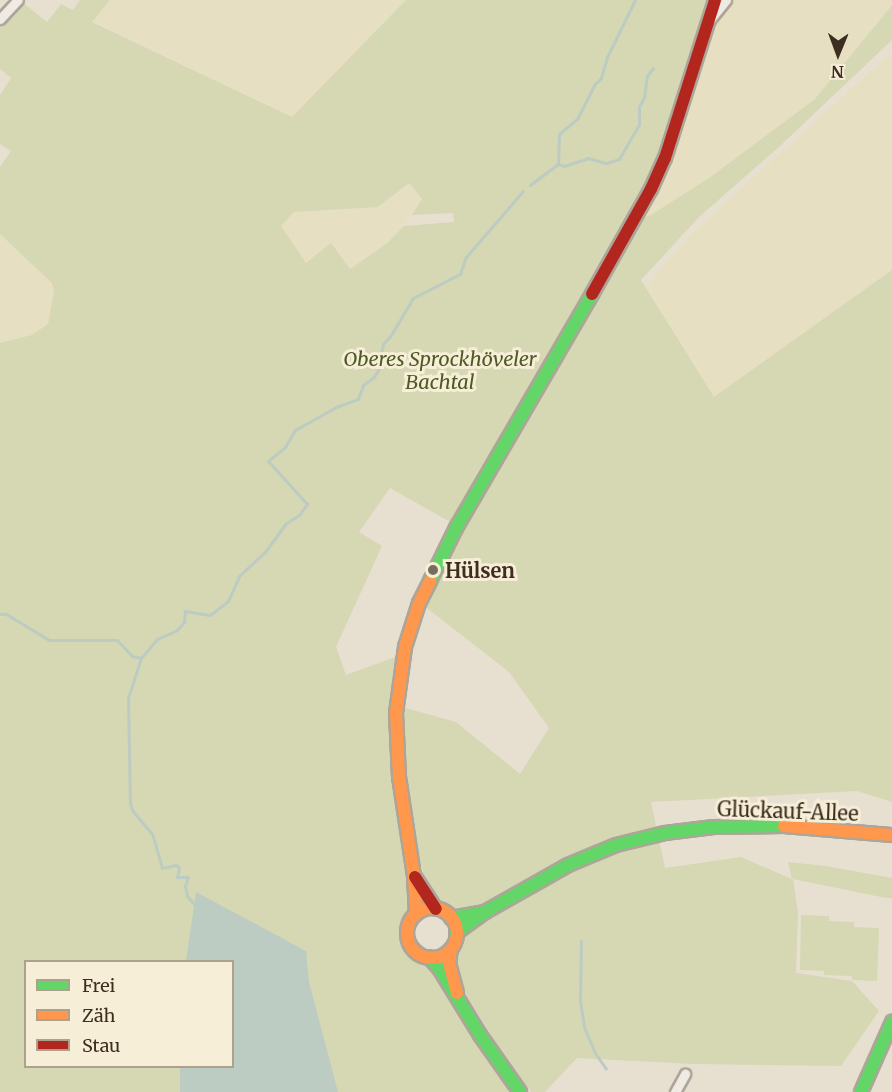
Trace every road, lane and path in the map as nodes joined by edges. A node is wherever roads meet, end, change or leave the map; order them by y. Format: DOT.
graph roads {
  1 [pos="18,0"];
  2 [pos="715,0"];
  3 [pos="726,0"];
  4 [pos="0,19"];
  5 [pos="706,25"];
  6 [pos="892,835"];
  7 [pos="414,876"];
  8 [pos="436,909"];
  9 [pos="485,912"];
  10 [pos="416,914"];
  11 [pos="451,918"];
  12 [pos="456,933"];
  13 [pos="451,949"];
  14 [pos="429,957"];
  15 [pos="457,994"];
  16 [pos="892,1022"];
  17 [pos="685,1074"];
  18 [pos="520,1092"];
  19 [pos="675,1092"];
  20 [pos="861,1092"];
  1 -- 4 [label="street"];
  2 -- 5 [label="main road"];
  3 -- 5 [label="street"];
  5 -- 7 [label="main road"];
  6 -- 9 [label="main road, Glückauf-Allee"];
  7 -- 8 [label="main road"];
  7 -- 10 [label="main road"];
  8 -- 10 [label="main road"];
  8 -- 11 [label="main road"];
  9 -- 11 [label="main road, Glückauf-Allee"];
  9 -- 12 [label="main road, Glückauf-Allee"];
  10 -- 14 [label="main road"];
  11 -- 12 [label="main road"];
  12 -- 13 [label="main road"];
  13 -- 14 [label="main road"];
  13 -- 15 [label="main road"];
  14 -- 15 [label="main road"];
  15 -- 18 [label="main road"];
  16 -- 20 [label="main road"];
  17 -- 19 [label="street"];
}
